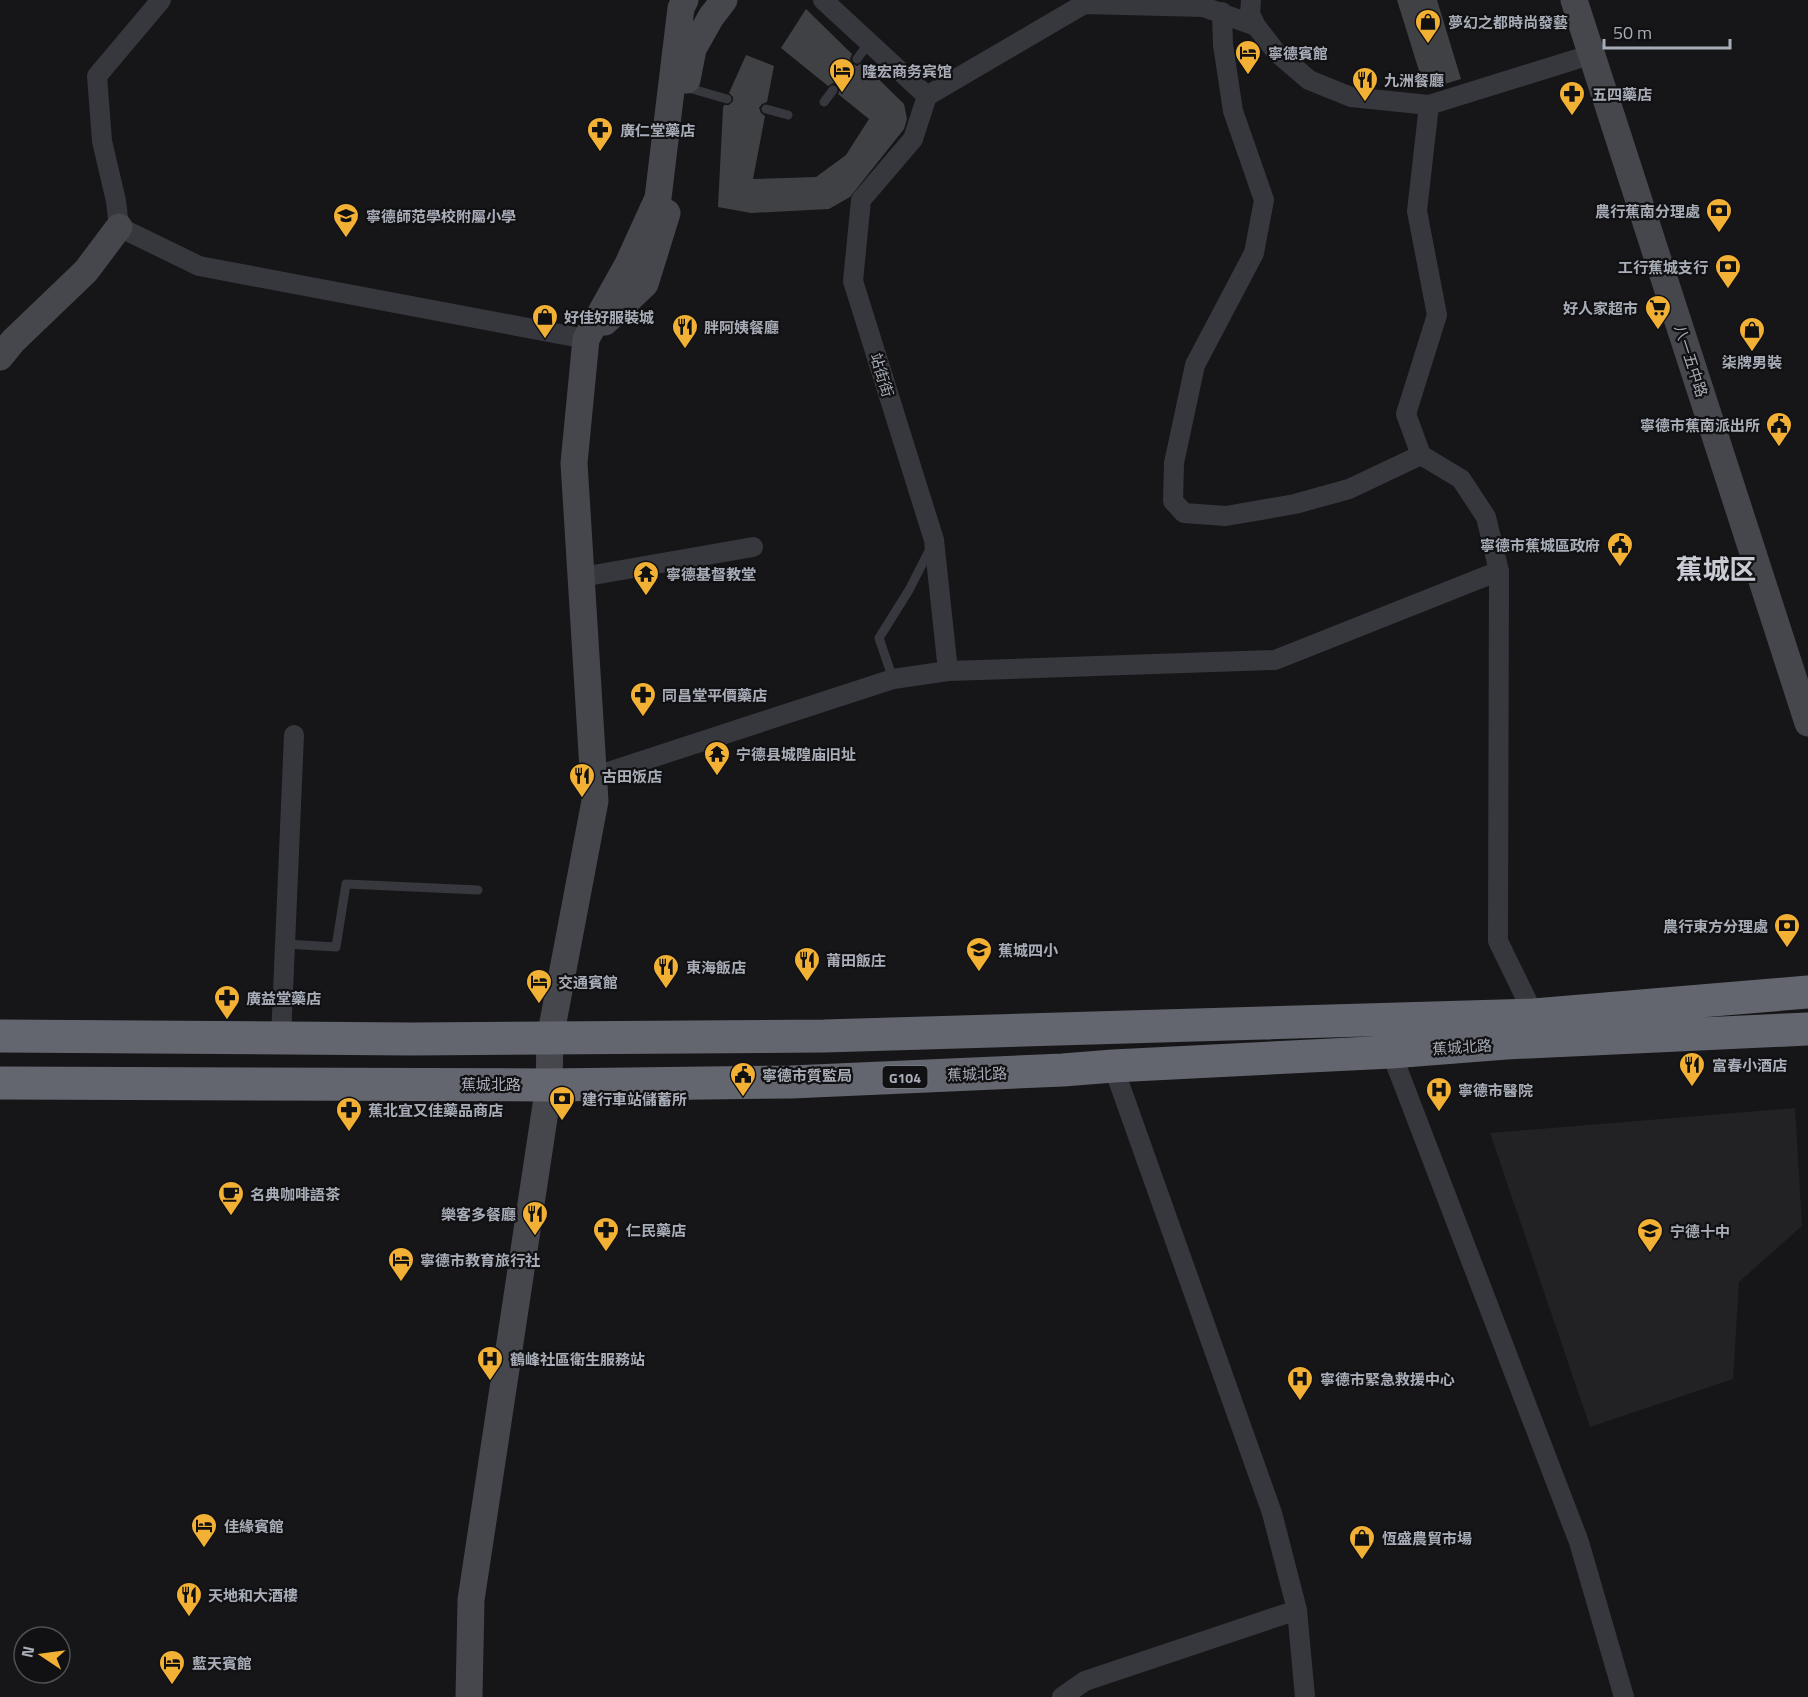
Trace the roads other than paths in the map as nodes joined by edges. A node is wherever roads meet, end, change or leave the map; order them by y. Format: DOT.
graph roads {
  1 [pos="161,0"];
  2 [pos="685,0"];
  3 [pos="724,0"];
  4 [pos="822,0"];
  5 [pos="1251,0"];
  6 [pos="1574,0"];
  7 [pos="1084,2"];
  8 [pos="1222,12"];
  9 [pos="1256,26"];
  10 [pos="1593,54"];
  11 [pos="685,87"];
  12 [pos="833,90"];
  13 [pos="927,96"];
  14 [pos="727,99"];
  15 [pos="824,102"];
  16 [pos="1429,105"];
  17 [pos="766,109"];
  18 [pos="788,115"];
  19 [pos="119,227"];
  20 [pos="586,339"];
  21 [pos="0,357"];
  22 [pos="1421,455"];
  23 [pos="934,540"];
  24 [pos="753,547"];
  25 [pos="1499,571"];
  26 [pos="582,577"];
  27 [pos="948,671"];
  28 [pos="893,679"];
  29 [pos="1808,723"];
  30 [pos="294,735"];
  31 [pos="593,777"];
  32 [pos="478,890"];
  33 [pos="285,944"];
  34 [pos="1808,992"];
  35 [pos="1534,1015"];
  36 [pos="1808,1029"];
  37 [pos="0,1036"];
  38 [pos="281,1038"];
  39 [pos="550,1038"];
  40 [pos="1391,1052"];
  41 [pos="1113,1066"];
  42 [pos="0,1083"];
  43 [pos="549,1084"];
  44 [pos="1297,1610"];
  45 [pos="469,1697"];
  46 [pos="1062,1697"];
  47 [pos="1305,1697"];
  48 [pos="1624,1697"];
  1 -- 19 [label="street"];
  2 -- 20 [label="street"];
  3 -- 11 [label="street"];
  4 -- 13 [label="street"];
  5 -- 9 [label="street"];
  6 -- 10 [label="street, 八一五中路"];
  7 -- 8 [label="street"];
  7 -- 13 [label="street"];
  8 -- 9 [label="street"];
  8 -- 22 [label="street"];
  9 -- 16 [label="street"];
  10 -- 16 [label="street"];
  10 -- 29 [label="street, 八一五中路"];
  11 -- 14 [label="lane"];
  11 -- 20 [label="street"];
  12 -- 15 [label="lane"];
  13 -- 23 [label="street, 站街街"];
  16 -- 22 [label="street"];
  17 -- 18 [label="lane"];
  19 -- 20 [label="street"];
  19 -- 21 [label="street"];
  20 -- 26 [label="street"];
  22 -- 25 [label="street"];
  23 -- 27 [label="street, 站街街"];
  23 -- 28 [label="lane"];
  24 -- 26 [label="street"];
  25 -- 27 [label="street"];
  25 -- 35 [label="street"];
  26 -- 31 [label="street"];
  27 -- 28 [label="street"];
  28 -- 31 [label="street"];
  30 -- 33 [label="street"];
  31 -- 39 [label="street"];
  32 -- 33 [label="lane"];
  33 -- 38 [label="street"];
  34 -- 35 [label="highway, 蕉城北路"];
  35 -- 39 [label="highway, 蕉城北路"];
  36 -- 40 [label="highway, 蕉城北路 / G104"];
  37 -- 38 [label="highway, 蕉城北路"];
  38 -- 39 [label="highway, 蕉城北路"];
  39 -- 43 [label="street"];
  40 -- 41 [label="highway, 蕉城北路 / G104"];
  40 -- 48 [label="street"];
  41 -- 43 [label="highway, 蕉城北路 / G104"];
  41 -- 44 [label="street"];
  42 -- 43 [label="highway, 蕉城北路 / G104"];
  43 -- 45 [label="street"];
  44 -- 46 [label="street"];
  44 -- 47 [label="street"];
}
